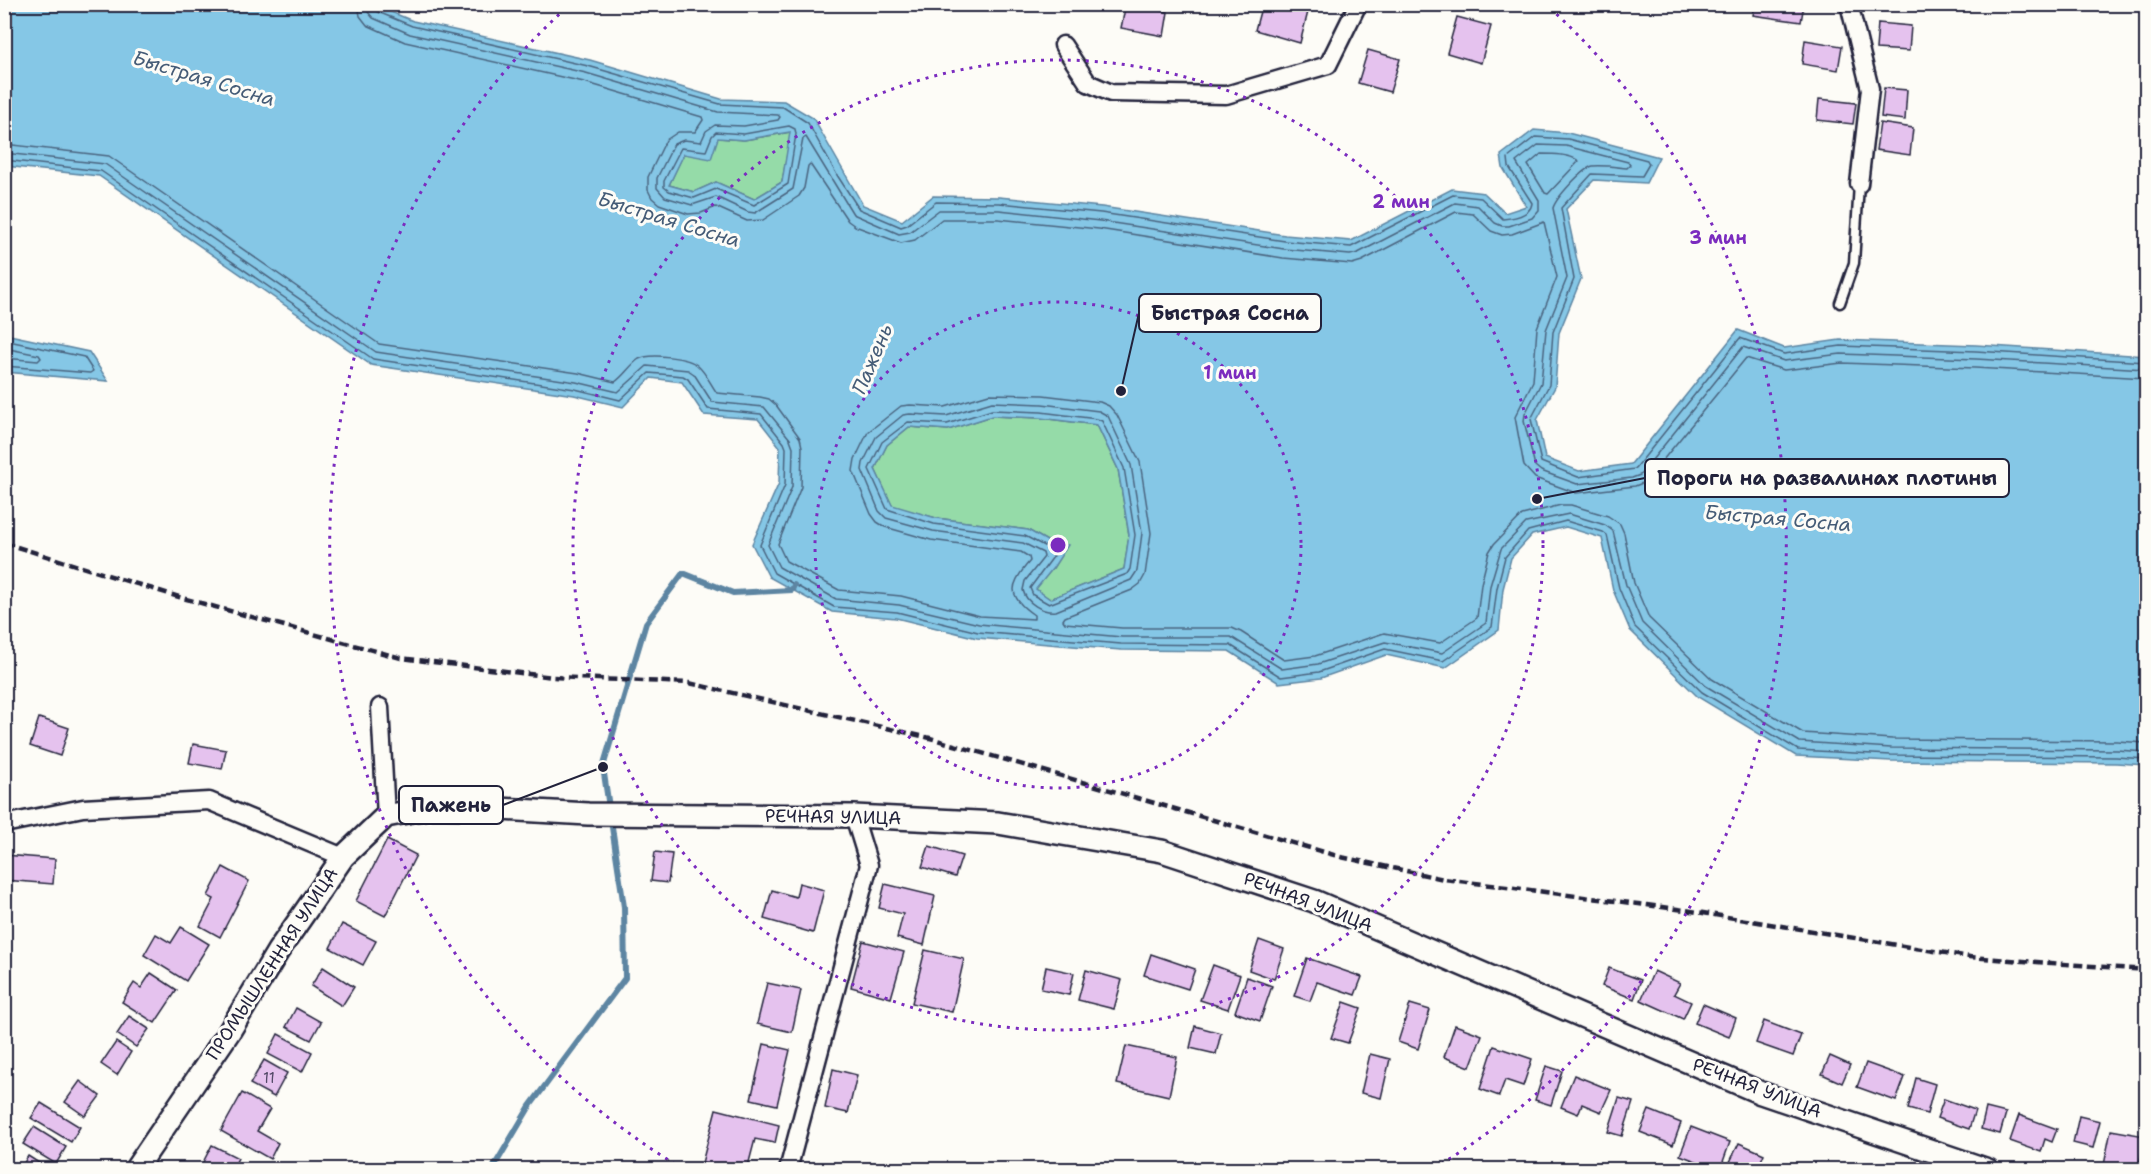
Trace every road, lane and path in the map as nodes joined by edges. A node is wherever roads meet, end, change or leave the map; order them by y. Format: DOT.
graph roads {
  1 [pos="1358,4"];
  2 [pos="1849,4"];
  3 [pos="1063,45"];
  4 [pos="1859,184"];
  5 [pos="1840,303"];
  6 [pos="380,707"];
  7 [pos="386,816"];
  8 [pos="854,816"];
  9 [pos="4,824"];
  10 [pos="343,856"];
  11 [pos="135,1170"];
  12 [pos="788,1170"];
  13 [pos="1988,1170"];
  1 -- 3 [label="street"];
  2 -- 4 [label="street"];
  4 -- 5 [label="lane"];
  6 -- 7 [label="street"];
  7 -- 8 [label="street, РЕЧНАЯ УЛИЦА"];
  7 -- 10 [label="street, ПРОМЫШЛЕННАЯ УЛИЦА"];
  8 -- 12 [label="street"];
  8 -- 13 [label="street, РЕЧНАЯ УЛИЦА"];
  9 -- 10 [label="street"];
  10 -- 11 [label="street, ПРОМЫШЛЕННАЯ УЛИЦА"];
}
